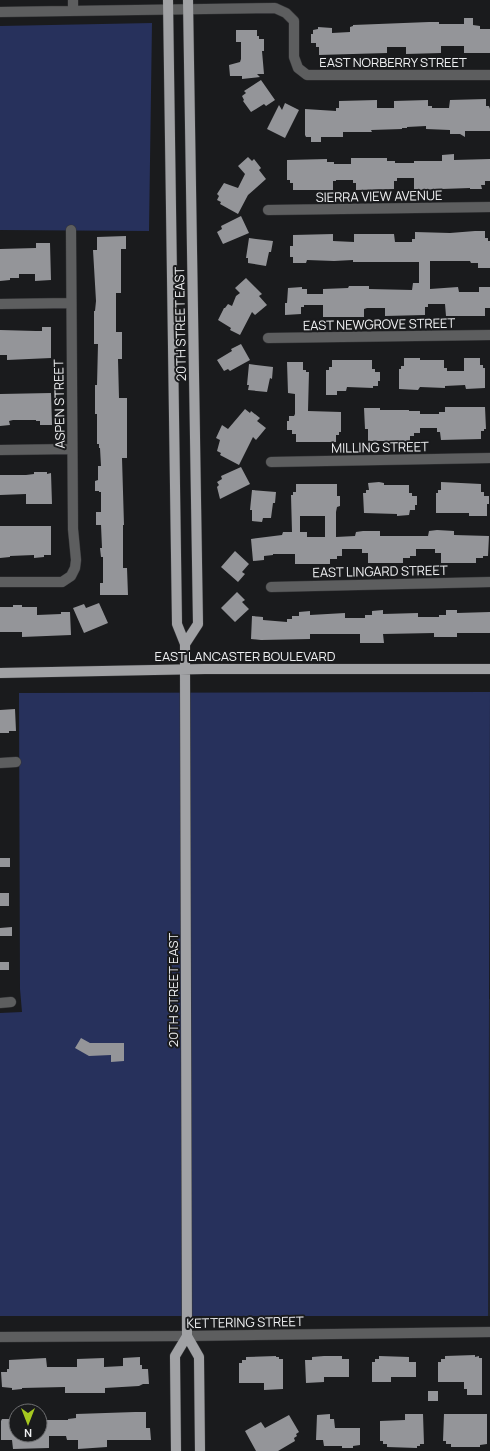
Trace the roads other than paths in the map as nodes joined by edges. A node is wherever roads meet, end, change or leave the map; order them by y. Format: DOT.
graph roads {
  1 [pos="73,0"];
  2 [pos="188,4"];
  3 [pos="168,5"];
  4 [pos="73,11"];
  5 [pos="0,12"];
  6 [pos="490,76"];
  7 [pos="490,207"];
  8 [pos="268,210"];
  9 [pos="71,230"];
  10 [pos="0,304"];
  11 [pos="71,304"];
  12 [pos="490,335"];
  13 [pos="268,338"];
  14 [pos="72,449"];
  15 [pos="0,450"];
  16 [pos="490,458"];
  17 [pos="272,462"];
  18 [pos="0,582"];
  19 [pos="490,582"];
  20 [pos="271,586"];
  21 [pos="185,644"];
  22 [pos="185,669"];
  23 [pos="490,669"];
  24 [pos="0,672"];
  25 [pos="16,762"];
  26 [pos="0,763"];
  27 [pos="0,1002"];
  28 [pos="11,1002"];
  29 [pos="490,1332"];
  30 [pos="187,1336"];
  31 [pos="0,1337"];
  32 [pos="176,1451"];
  33 [pos="200,1451"];
  1 -- 4 [label="street"];
  2 -- 3 [label="street"];
  2 -- 6 [label="street, EAST NORBERRY STREET"];
  2 -- 21 [label="main road, 20TH STREET EAST"];
  3 -- 4 [label="street"];
  3 -- 21 [label="main road, 20TH STREET EAST"];
  4 -- 5 [label="street"];
  7 -- 8 [label="street, SIERRA VIEW AVENUE"];
  9 -- 11 [label="street, ASPEN STREET"];
  10 -- 11 [label="street"];
  11 -- 14 [label="street, ASPEN STREET"];
  12 -- 13 [label="street, EAST NEWGROVE STREET"];
  14 -- 15 [label="street"];
  14 -- 18 [label="street, ASPEN STREET"];
  16 -- 17 [label="street, MILLING STREET"];
  19 -- 20 [label="street, EAST LINGARD STREET"];
  21 -- 22 [label="main road, 20TH STREET EAST"];
  22 -- 23 [label="main road, EAST LANCASTER BOULEVARD"];
  22 -- 24 [label="main road, EAST LANCASTER BOULEVARD"];
  22 -- 30 [label="main road, 20TH STREET EAST"];
  25 -- 26 [label="street"];
  27 -- 28 [label="street"];
  29 -- 30 [label="street, KETTERING STREET"];
  30 -- 31 [label="street, KETTERING STREET"];
  30 -- 32 [label="main road"];
  30 -- 33 [label="main road, 20TH STREET EAST"];
}
